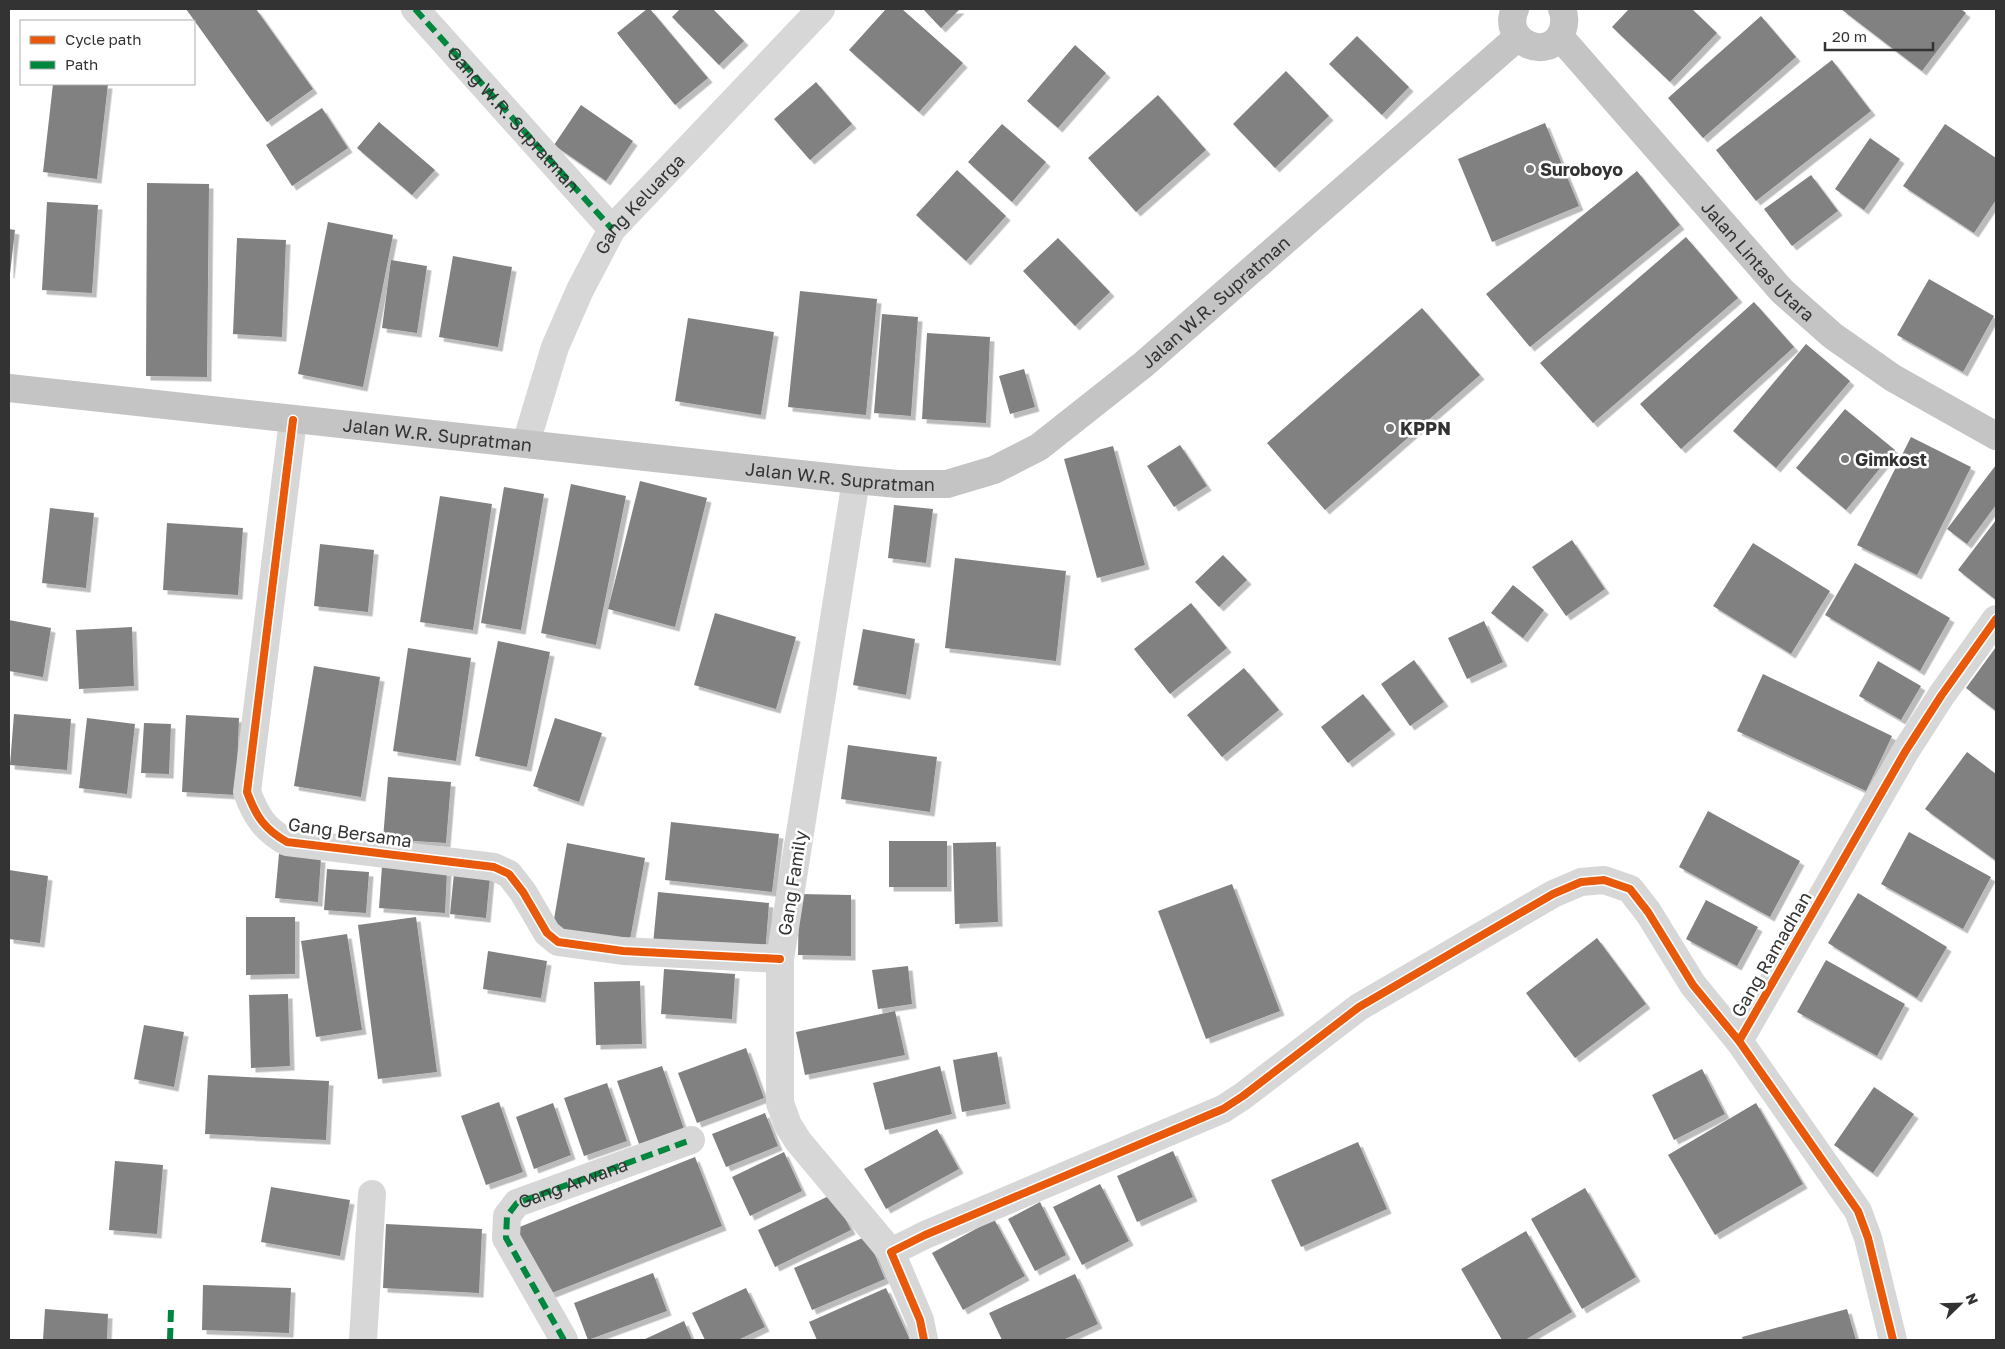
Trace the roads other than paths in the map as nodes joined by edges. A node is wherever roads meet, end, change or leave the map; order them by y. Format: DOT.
graph roads {
  1 [pos="415,9"];
  2 [pos="822,9"];
  3 [pos="1515,9"];
  4 [pos="1562,9"];
  5 [pos="1518,37"];
  6 [pos="1560,37"];
  7 [pos="612,229"];
  8 [pos="9,388"];
  9 [pos="293,420"];
  10 [pos="1996,436"];
  11 [pos="526,443"];
  12 [pos="856,480"];
  13 [pos="1996,619"];
  14 [pos="780,959"];
  15 [pos="1739,1041"];
  16 [pos="691,1140"];
  17 [pos="372,1194"];
  18 [pos="891,1252"];
  19 [pos="363,1340"];
  20 [pos="564,1340"];
  21 [pos="924,1340"];
  22 [pos="1894,1340"];
  1 -- 7 [label="street, Gang W.R. Supratman"];
  2 -- 7 [label="street, Gang Keluarga"];
  3 -- 5 [label="highway"];
  4 -- 6 [label="highway"];
  5 -- 6 [label="highway"];
  5 -- 12 [label="highway, Jalan W.R. Supratman"];
  6 -- 10 [label="highway, Jalan Lintas Utara"];
  7 -- 11 [label="street, Gang Keluarga"];
  8 -- 9 [label="highway, Jalan W.R. Supratman"];
  9 -- 11 [label="highway, Jalan W.R. Supratman"];
  9 -- 14 [label="street, Gang Bersama"];
  11 -- 12 [label="highway, Jalan W.R. Supratman"];
  12 -- 14 [label="street, Gang Family"];
  13 -- 15 [label="street, Gang Ramadhan"];
  14 -- 18 [label="street, Gang Family"];
  15 -- 18 [label="street"];
  15 -- 22 [label="street, Gang Ramadhan"];
  16 -- 20 [label="street, Gang Arwana"];
  17 -- 19 [label="street"];
  18 -- 21 [label="street, Gang Family"];
}
